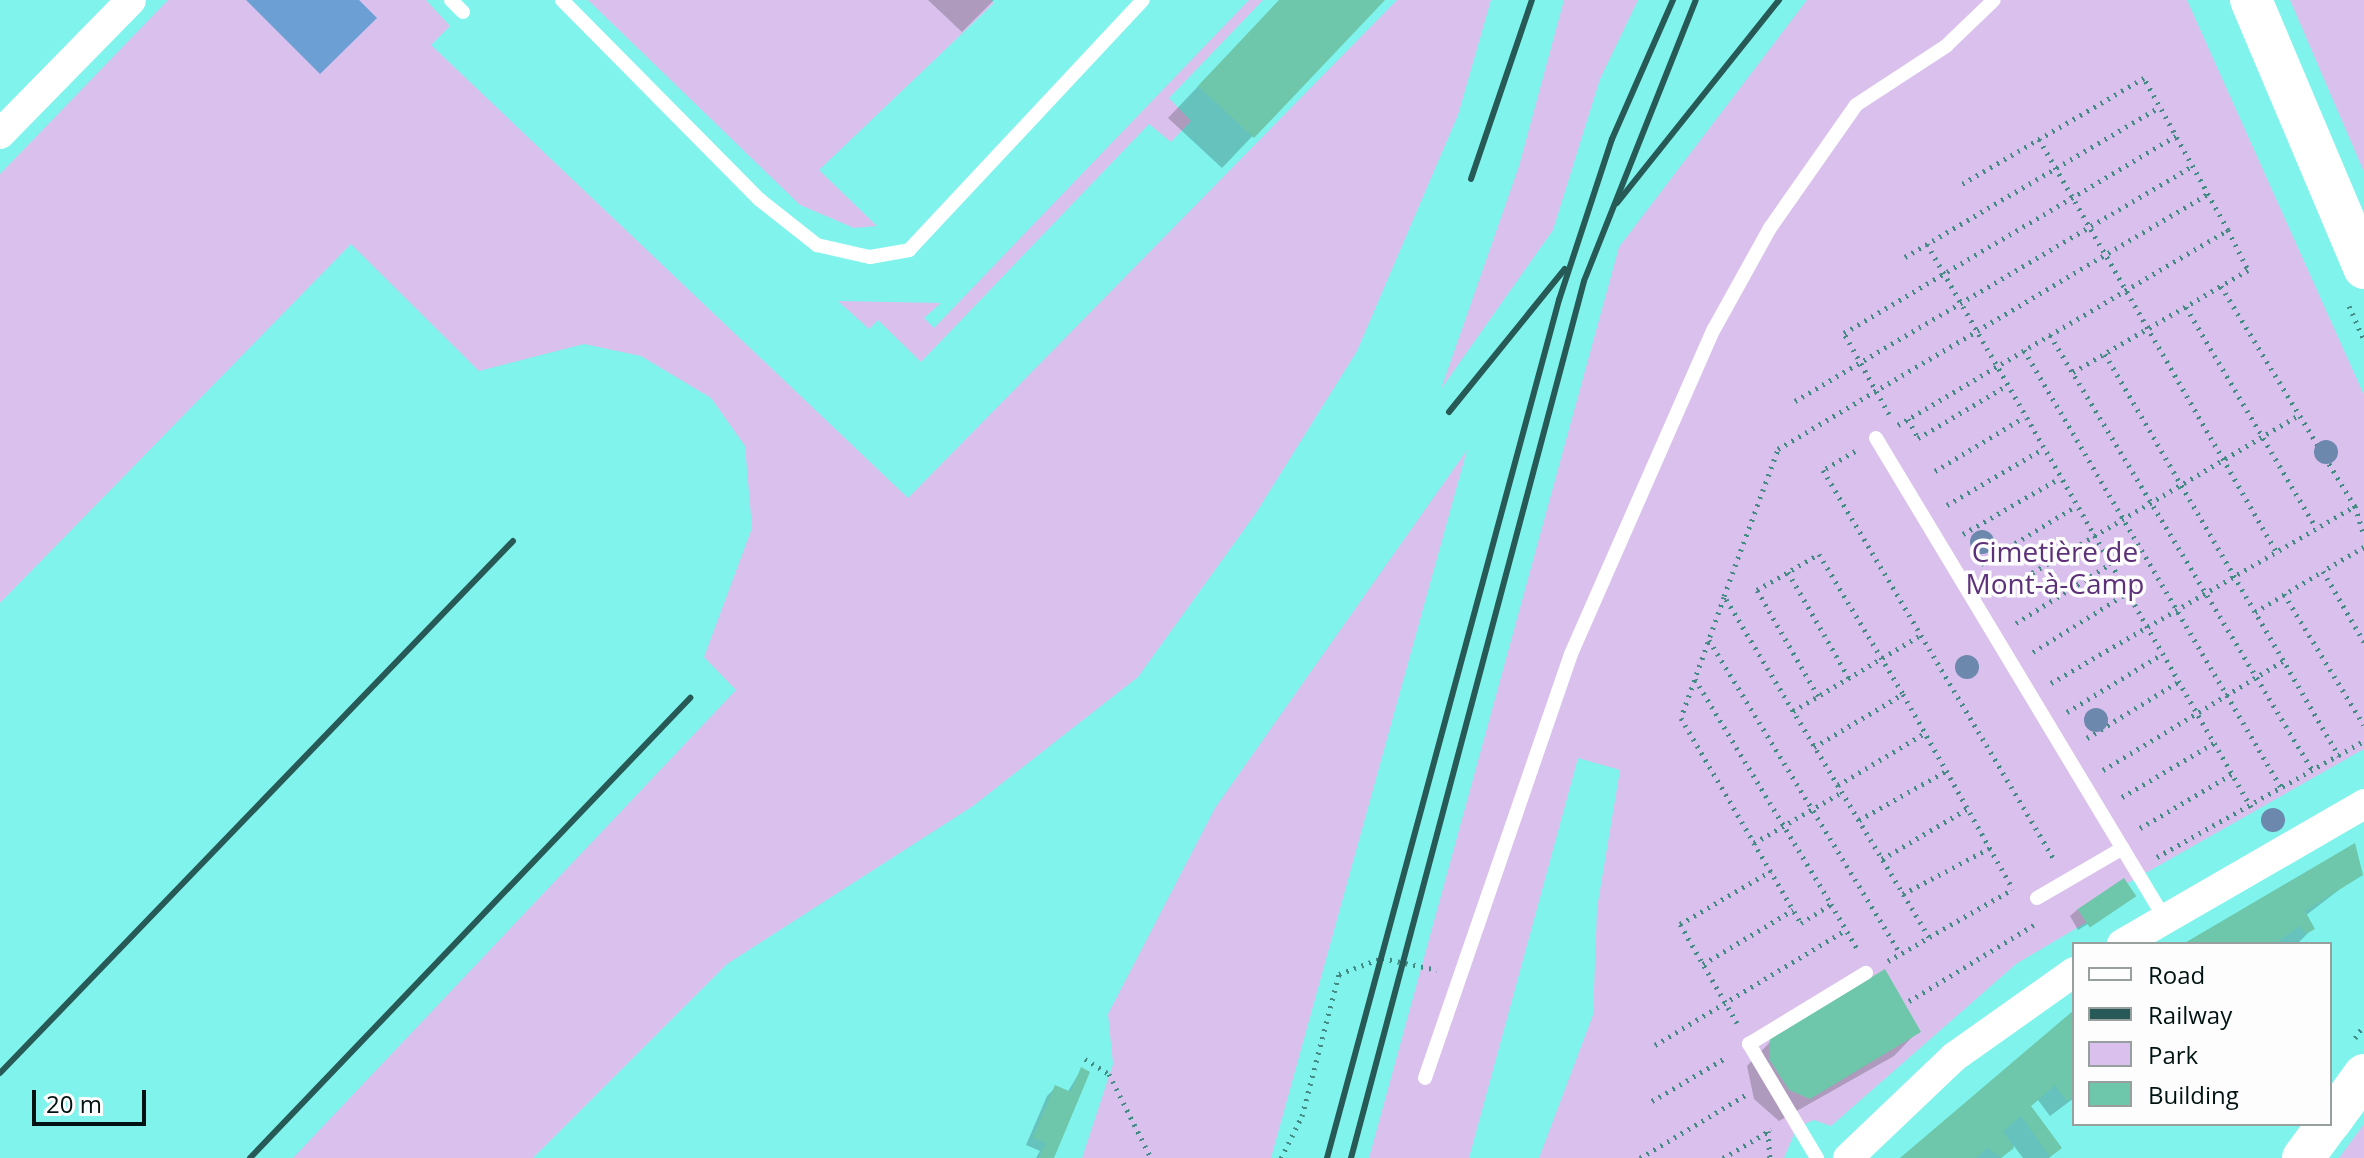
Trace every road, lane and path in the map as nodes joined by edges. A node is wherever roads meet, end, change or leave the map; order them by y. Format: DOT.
graph roads {
  1 [pos="131,0"];
  2 [pos="451,0"];
  3 [pos="562,0"];
  4 [pos="1143,0"];
  5 [pos="1994,0"];
  6 [pos="2251,0"];
  7 [pos="463,12"];
  8 [pos="2160,107"];
  9 [pos="0,134"];
  10 [pos="2176,136"];
  11 [pos="2039,139"];
  12 [pos="2192,166"];
  13 [pos="2056,168"];
  14 [pos="1962,184"];
  15 [pos="2208,194"];
  16 [pos="2073,197"];
  17 [pos="2090,226"];
  18 [pos="2228,230"];
  19 [pos="1927,244"];
  20 [pos="2106,255"];
  21 [pos="1905,257"];
  22 [pos="2364,268"];
  23 [pos="1943,274"];
  24 [pos="2225,284"];
  25 [pos="2127,290"];
  26 [pos="1960,303"];
  27 [pos="2186,307"];
  28 [pos="2148,328"];
  29 [pos="1976,332"];
  30 [pos="2050,335"];
  31 [pos="2024,350"];
  32 [pos="2105,354"];
  33 [pos="1861,363"];
  34 [pos="1995,367"];
  35 [pos="2073,372"];
  36 [pos="2006,386"];
  37 [pos="1876,391"];
  38 [pos="1795,401"];
  39 [pos="2299,415"];
  40 [pos="2024,417"];
  41 [pos="1908,419"];
  42 [pos="1896,426"];
  43 [pos="2263,436"];
  44 [pos="1876,438"];
  45 [pos="2043,449"];
  46 [pos="2224,461"];
  47 [pos="1935,471"];
  48 [pos="2060,478"];
  49 [pos="2182,485"];
  50 [pos="2151,503"];
  51 [pos="2076,506"];
  52 [pos="2355,506"];
  53 [pos="1924,519"];
  54 [pos="2122,521"];
  55 [pos="2316,528"];
  56 [pos="2364,536"];
  57 [pos="2094,537"];
  58 [pos="1941,547"];
  59 [pos="2364,547"];
  60 [pos="2276,551"];
  61 [pos="2110,564"];
  62 [pos="2323,571"];
  63 [pos="1788,572"];
  64 [pos="2234,576"];
  65 [pos="1959,577"];
  66 [pos="2204,592"];
  67 [pos="2127,593"];
  68 [pos="2284,594"];
  69 [pos="1724,596"];
  70 [pos="1977,606"];
  71 [pos="2174,610"];
  72 [pos="2255,612"];
  73 [pos="2146,626"];
  74 [pos="1921,635"];
  75 [pos="1995,636"];
  76 [pos="1709,639"];
  77 [pos="2364,642"];
  78 [pos="2162,654"];
  79 [pos="1881,659"];
  80 [pos="2283,661"];
  81 [pos="2012,664"];
  82 [pos="1695,678"];
  83 [pos="1849,678"];
  84 [pos="2257,678"];
  85 [pos="2178,682"];
  86 [pos="1903,694"];
  87 [pos="1818,696"];
  88 [pos="2031,696"];
  89 [pos="2226,697"];
  90 [pos="1793,711"];
  91 [pos="2197,713"];
  92 [pos="2048,724"];
  93 [pos="2364,725"];
  94 [pos="1925,733"];
  95 [pos="2364,741"];
  96 [pos="2214,743"];
  97 [pos="1814,747"];
  98 [pos="2065,752"];
  99 [pos="2339,756"];
  100 [pos="1946,771"];
  101 [pos="2313,771"];
  102 [pos="2232,774"];
  103 [pos="2083,782"];
  104 [pos="1838,785"];
  105 [pos="2282,789"];
  106 [pos="1842,792"];
  107 [pos="2364,804"];
  108 [pos="2251,807"];
  109 [pos="1967,809"];
  110 [pos="1812,810"];
  111 [pos="2100,810"];
  112 [pos="1859,820"];
  113 [pos="1784,826"];
  114 [pos="1754,843"];
  115 [pos="2120,844"];
  116 [pos="1990,848"];
  117 [pos="1882,859"];
  118 [pos="2135,869"];
  119 [pos="1771,871"];
  120 [pos="2067,881"];
  121 [pos="2013,889"];
  122 [pos="1903,894"];
  123 [pos="2037,898"];
  124 [pos="1831,904"];
  125 [pos="1793,910"];
  126 [pos="2165,919"];
  127 [pos="1846,930"];
  128 [pos="1929,937"];
  129 [pos="2125,942"];
  130 [pos="1900,953"];
  131 [pos="1703,964"];
  132 [pos="1869,972"];
  133 [pos="2072,973"];
  134 [pos="1457,975"];
  135 [pos="1909,1001"];
  136 [pos="1726,1003"];
  137 [pos="1749,1044"];
  138 [pos="1655,1045"];
  139 [pos="1085,1059"];
  140 [pos="2364,1075"];
  141 [pos="1425,1078"];
  142 [pos="1770,1080"];
  143 [pos="1652,1101"];
  144 [pos="1792,1116"];
  145 [pos="2332,1119"];
  146 [pos="2327,1126"];
  147 [pos="1768,1131"];
  148 [pos="1151,1158"];
  149 [pos="1281,1158"];
  150 [pos="1640,1158"];
  151 [pos="1723,1158"];
  152 [pos="1770,1158"];
  153 [pos="1817,1158"];
  154 [pos="1848,1158"];
  155 [pos="2303,1158"];
  1 -- 9 [label="street"];
  2 -- 7 [label="lane"];
  3 -- 4 [label="lane"];
  5 -- 134 [label="lane"];
  6 -- 22 [label="street"];
  8 -- 10 [label="path"];
  8 -- 11 [label="path"];
  8 -- 13 [label="path"];
  10 -- 12 [label="path"];
  10 -- 16 [label="path"];
  11 -- 13 [label="path"];
  11 -- 14 [label="path"];
  12 -- 15 [label="path"];
  12 -- 17 [label="path"];
  13 -- 16 [label="path"];
  13 -- 19 [label="path"];
  15 -- 18 [label="path"];
  15 -- 20 [label="path"];
  16 -- 17 [label="path"];
  16 -- 23 [label="path"];
  17 -- 20 [label="path"];
  17 -- 26 [label="path"];
  18 -- 24 [label="path"];
  18 -- 25 [label="path"];
  19 -- 21 [label="path"];
  19 -- 23 [label="path"];
  20 -- 25 [label="path"];
  20 -- 29 [label="path"];
  23 -- 26 [label="path"];
  23 -- 33 [label="path"];
  24 -- 27 [label="path"];
  24 -- 39 [label="path"];
  25 -- 28 [label="path"];
  25 -- 30 [label="path"];
  26 -- 29 [label="path"];
  26 -- 33 [label="path"];
  27 -- 28 [label="path"];
  27 -- 43 [label="path"];
  28 -- 32 [label="path"];
  28 -- 46 [label="path"];
  29 -- 34 [label="path"];
  29 -- 37 [label="path"];
  30 -- 31 [label="path"];
  30 -- 35 [label="path"];
  31 -- 34 [label="path"];
  31 -- 54 [label="path"];
  32 -- 35 [label="path"];
  32 -- 49 [label="path"];
  33 -- 37 [label="path"];
  33 -- 38 [label="path"];
  34 -- 36 [label="path"];
  34 -- 41 [label="path"];
  35 -- 50 [label="path"];
  36 -- 40 [label="path"];
  36 -- 41 [label="path"];
  37 -- 42 [label="path"];
  37 -- 69 [label="path"];
  39 -- 43 [label="path"];
  39 -- 52 [label="path"];
  40 -- 45 [label="path"];
  40 -- 47 [label="path"];
  41 -- 42 [label="path"];
  42 -- 44 [label="path"];
  43 -- 46 [label="path"];
  43 -- 55 [label="path"];
  44 -- 53 [label="lane"];
  44 -- 74 [label="path"];
  45 -- 48 [label="path"];
  45 -- 53 [label="path"];
  46 -- 49 [label="path"];
  46 -- 60 [label="path"];
  48 -- 51 [label="path"];
  48 -- 58 [label="path"];
  49 -- 50 [label="path"];
  49 -- 64 [label="path"];
  50 -- 54 [label="path"];
  50 -- 66 [label="path"];
  51 -- 57 [label="path"];
  51 -- 65 [label="path"];
  52 -- 55 [label="path"];
  52 -- 56 [label="path"];
  53 -- 58 [label="lane"];
  54 -- 57 [label="path"];
  54 -- 71 [label="path"];
  55 -- 60 [label="path"];
  57 -- 61 [label="path"];
  57 -- 70 [label="path"];
  58 -- 65 [label="lane"];
  59 -- 62 [label="path"];
  60 -- 64 [label="path"];
  61 -- 67 [label="path"];
  61 -- 75 [label="path"];
  62 -- 68 [label="path"];
  62 -- 77 [label="path"];
  63 -- 79 [label="path"];
  63 -- 83 [label="path"];
  63 -- 87 [label="path"];
  64 -- 66 [label="path"];
  64 -- 72 [label="path"];
  65 -- 70 [label="lane"];
  66 -- 71 [label="path"];
  66 -- 84 [label="path"];
  67 -- 73 [label="path"];
  67 -- 81 [label="path"];
  68 -- 72 [label="path"];
  68 -- 93 [label="path"];
  69 -- 76 [label="path"];
  69 -- 90 [label="path"];
  70 -- 75 [label="lane"];
  71 -- 73 [label="path"];
  71 -- 89 [label="path"];
  72 -- 80 [label="path"];
  73 -- 78 [label="path"];
  73 -- 88 [label="path"];
  74 -- 79 [label="path"];
  74 -- 120 [label="path"];
  75 -- 81 [label="lane"];
  76 -- 82 [label="path"];
  76 -- 110 [label="path"];
  78 -- 85 [label="path"];
  78 -- 92 [label="path"];
  79 -- 83 [label="path"];
  79 -- 86 [label="path"];
  80 -- 84 [label="path"];
  80 -- 99 [label="path"];
  81 -- 88 [label="lane"];
  82 -- 113 [label="path"];
  82 -- 114 [label="path"];
  83 -- 87 [label="path"];
  84 -- 89 [label="path"];
  84 -- 101 [label="path"];
  85 -- 91 [label="path"];
  85 -- 98 [label="path"];
  86 -- 94 [label="path"];
  86 -- 97 [label="path"];
  87 -- 90 [label="path"];
  88 -- 92 [label="lane"];
  89 -- 91 [label="path"];
  89 -- 105 [label="path"];
  90 -- 97 [label="path"];
  91 -- 96 [label="path"];
  91 -- 103 [label="path"];
  92 -- 98 [label="lane"];
  94 -- 100 [label="path"];
  94 -- 104 [label="path"];
  95 -- 99 [label="path"];
  96 -- 102 [label="path"];
  96 -- 111 [label="path"];
  97 -- 104 [label="path"];
  98 -- 103 [label="lane"];
  99 -- 101 [label="path"];
  100 -- 109 [label="path"];
  100 -- 112 [label="path"];
  101 -- 105 [label="path"];
  102 -- 108 [label="path"];
  102 -- 115 [label="path"];
  103 -- 111 [label="lane"];
  104 -- 106 [label="path"];
  105 -- 108 [label="path"];
  106 -- 110 [label="path"];
  106 -- 112 [label="path"];
  107 -- 126 [label="street"];
  108 -- 118 [label="path"];
  109 -- 116 [label="path"];
  109 -- 117 [label="path"];
  110 -- 113 [label="path"];
  110 -- 130 [label="path"];
  111 -- 115 [label="lane"];
  112 -- 117 [label="path"];
  113 -- 114 [label="path"];
  113 -- 124 [label="path"];
  114 -- 119 [label="path"];
  115 -- 118 [label="lane"];
  115 -- 120 [label="lane"];
  116 -- 121 [label="path"];
  116 -- 122 [label="path"];
  117 -- 122 [label="path"];
  118 -- 126 [label="lane"];
  119 -- 125 [label="path"];
  119 -- 131 [label="path"];
  120 -- 123 [label="lane"];
  121 -- 123 [label="path"];
  121 -- 128 [label="path"];
  122 -- 128 [label="path"];
  123 -- 135 [label="path"];
  124 -- 125 [label="path"];
  124 -- 127 [label="path"];
  125 -- 131 [label="path"];
  126 -- 129 [label="street"];
  127 -- 132 [label="path"];
  127 -- 136 [label="path"];
  128 -- 130 [label="path"];
  130 -- 132 [label="path"];
  131 -- 136 [label="path"];
  132 -- 137 [label="lane"];
  133 -- 154 [label="street"];
  134 -- 141 [label="lane"];
  134 -- 149 [label="path"];
  136 -- 137 [label="path"];
  136 -- 138 [label="path"];
  137 -- 142 [label="lane"];
  137 -- 143 [label="path"];
  139 -- 148 [label="path"];
  140 -- 145 [label="street"];
  142 -- 144 [label="lane"];
  142 -- 150 [label="path"];
  144 -- 147 [label="path"];
  144 -- 153 [label="lane"];
  146 -- 155 [label="street"];
  147 -- 151 [label="path"];
  147 -- 152 [label="path"];
}
